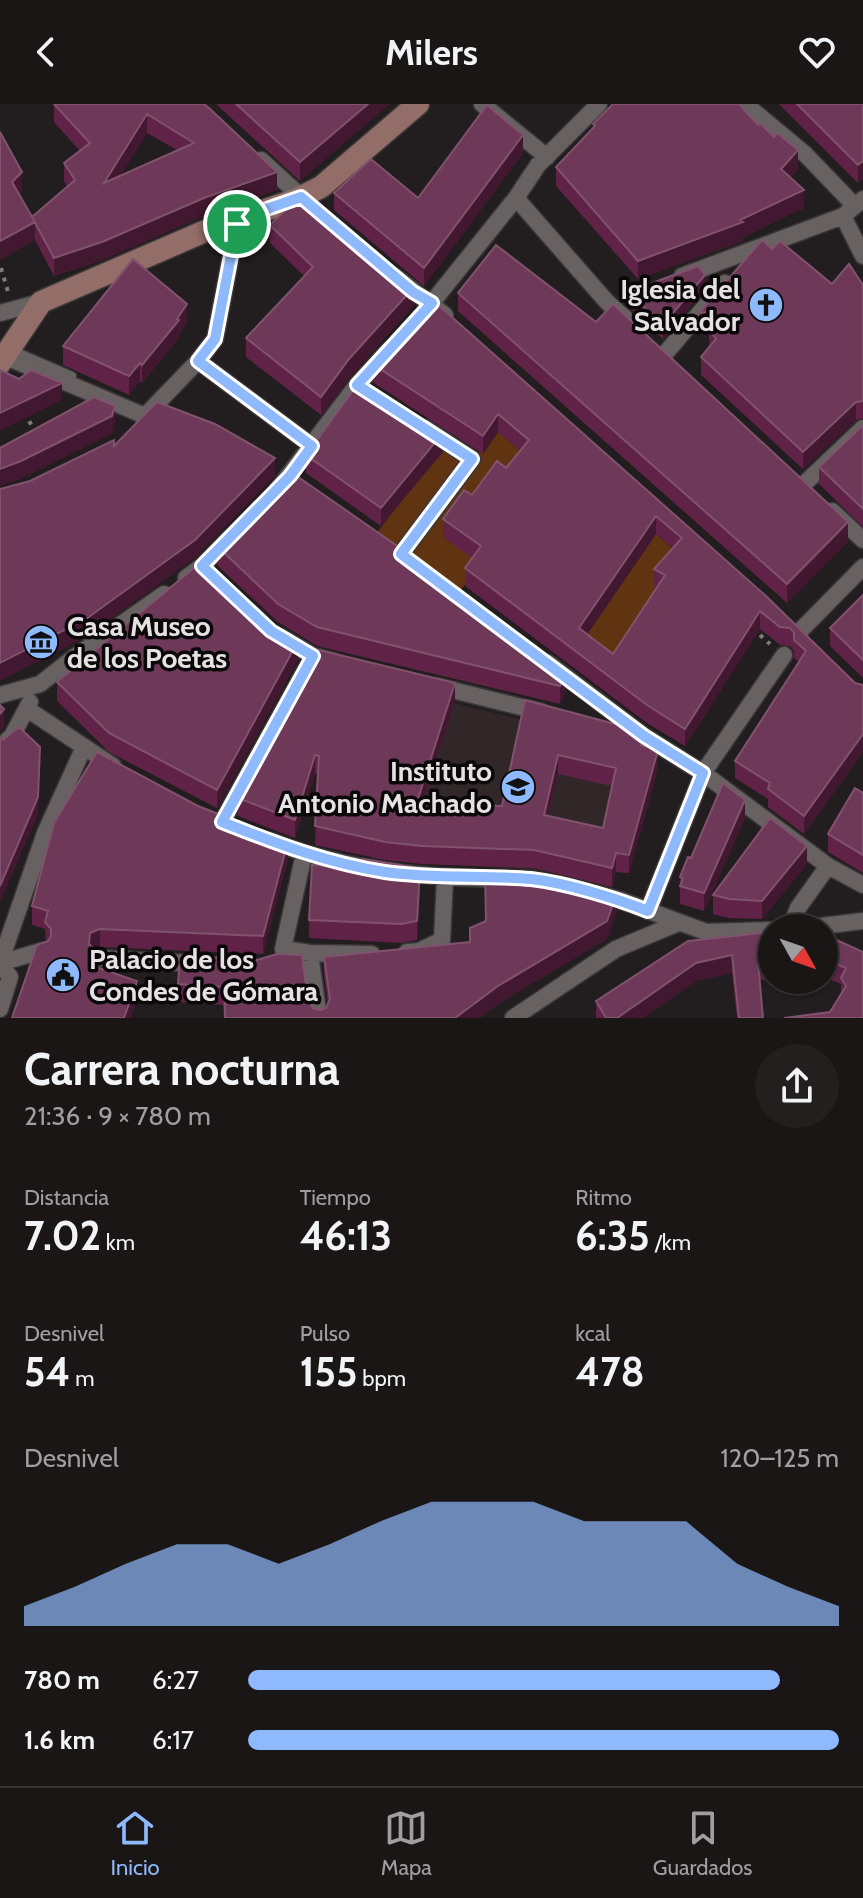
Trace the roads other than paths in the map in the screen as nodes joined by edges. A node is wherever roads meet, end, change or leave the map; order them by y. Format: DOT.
graph roads {
  1 [pos="418,104"];
  2 [pos="482,104"];
  3 [pos="599,104"];
  4 [pos="747,105"];
  5 [pos="246,145"];
  6 [pos="542,161"];
  7 [pos="516,198"];
  8 [pos="301,200"];
  9 [pos="853,207"];
  10 [pos="325,217"];
  11 [pos="238,219"];
  12 [pos="863,256"];
  13 [pos="380,264"];
  14 [pos="668,281"];
  15 [pos="725,283"];
  16 [pos="629,295"];
  17 [pos="41,302"];
  18 [pos="607,302"];
  19 [pos="432,303"];
  20 [pos="7,311"];
  21 [pos="456,324"];
  22 [pos="6,356"];
  23 [pos="198,361"];
  24 [pos="72,376"];
  25 [pos="145,416"];
  26 [pos="410,419"];
  27 [pos="863,428"];
  28 [pos="132,429"];
  29 [pos="312,446"];
  30 [pos="262,505"];
  31 [pos="242,526"];
  32 [pos="863,540"];
  33 [pos="384,541"];
  34 [pos="863,567"];
  35 [pos="271,631"];
  36 [pos="801,631"];
  37 [pos="784,655"];
  38 [pos="313,656"];
  39 [pos="540,657"];
  40 [pos="354,667"];
  41 [pos="414,681"];
  42 [pos="40,684"];
  43 [pos="0,695"];
  44 [pos="27,709"];
  45 [pos="552,714"];
  46 [pos="598,725"];
  47 [pos="644,736"];
  48 [pos="6,741"];
  49 [pos="84,747"];
  50 [pos="126,773"];
  51 [pos="703,773"];
  52 [pos="202,814"];
  53 [pos="236,827"];
  54 [pos="304,854"];
  55 [pos="828,866"];
  56 [pos="445,878"];
  57 [pos="518,879"];
  58 [pos="863,885"];
  59 [pos="576,890"];
  60 [pos="648,911"];
  61 [pos="796,914"];
  62 [pos="863,921"];
  63 [pos="678,923"];
  64 [pos="838,924"];
  65 [pos="758,930"];
  66 [pos="41,951"];
  67 [pos="310,953"];
  68 [pos="99,958"];
  69 [pos="0,963"];
  70 [pos="225,965"];
  71 [pos="0,1009"];
  72 [pos="319,1018"];
  73 [pos="513,1018"];
  1 -- 8 [label="street"];
  2 -- 6 [label="street"];
  3 -- 6 [label="street"];
  4 -- 9 [label="street"];
  5 -- 8 [label="street"];
  6 -- 7 [label="street"];
  7 -- 18 [label="street"];
  7 -- 19 [label="street"];
  8 -- 10 [label="street"];
  8 -- 11 [label="street"];
  9 -- 12 [label="street"];
  9 -- 14 [label="street"];
  11 -- 17 [label="street"];
  11 -- 23 [label="street"];
  13 -- 19 [label="street"];
  15 -- 18 [label="street"];
  16 -- 18 [label="street"];
  17 -- 20 [label="street"];
  17 -- 22 [label="street"];
  19 -- 21 [label="street"];
  19 -- 29 [label="street"];
  22 -- 24 [label="lane"];
  22 -- 25 [label="street"];
  23 -- 25 [label="street"];
  23 -- 29 [label="street"];
  25 -- 28 [label="street"];
  26 -- 33 [label="street"];
  27 -- 32 [label="street"];
  29 -- 30 [label="street"];
  31 -- 42 [label="street"];
  34 -- 36 [label="street"];
  35 -- 38 [label="street"];
  37 -- 51 [label="street"];
  38 -- 40 [label="street"];
  38 -- 53 [label="street"];
  39 -- 47 [label="street"];
  41 -- 45 [label="street"];
  42 -- 43 [label="street"];
  42 -- 44 [label="street"];
  44 -- 48 [label="street"];
  44 -- 49 [label="street"];
  46 -- 47 [label="street"];
  47 -- 51 [label="street"];
  49 -- 50 [label="street"];
  49 -- 69 [label="street"];
  51 -- 55 [label="street"];
  51 -- 60 [label="street"];
  52 -- 53 [label="street"];
  53 -- 54 [label="street"];
  54 -- 56 [label="street"];
  54 -- 67 [label="street"];
  55 -- 58 [label="street"];
  55 -- 61 [label="street"];
  56 -- 57 [label="street"];
  56 -- 67 [label="street"];
  59 -- 60 [label="street"];
  60 -- 63 [label="street"];
  62 -- 64 [label="street"];
  63 -- 65 [label="street"];
  63 -- 73 [label="street"];
  66 -- 69 [label="street"];
  67 -- 72 [label="street"];
  68 -- 70 [label="street"];
  69 -- 71 [label="street"];
}
